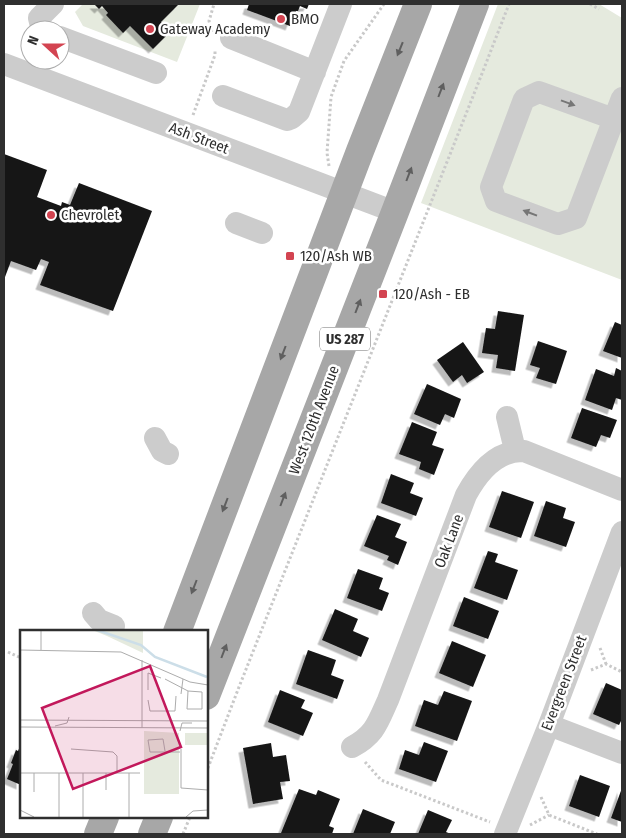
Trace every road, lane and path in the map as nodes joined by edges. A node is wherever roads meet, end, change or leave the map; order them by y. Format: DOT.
graph roads {
  1 [pos="53,4"];
  2 [pos="214,4"];
  3 [pos="341,4"];
  4 [pos="384,4"];
  5 [pos="418,4"];
  6 [pos="475,4"];
  7 [pos="509,4"];
  8 [pos="590,4"];
  9 [pos="599,9"];
  10 [pos="40,20"];
  11 [pos="219,39"];
  12 [pos="70,41"];
  13 [pos="4,64"];
  14 [pos="315,72"];
  15 [pos="156,73"];
  16 [pos="223,96"];
  17 [pos="622,98"];
  18 [pos="614,119"];
  19 [pos="191,122"];
  20 [pos="334,190"];
  21 [pos="395,212"];
  22 [pos="236,223"];
  23 [pos="262,233"];
  24 [pos="508,417"];
  25 [pos="515,450"];
  26 [pos="622,490"];
  27 [pos="622,532"];
  28 [pos="615,573"];
  29 [pos="93,613"];
  30 [pos="114,626"];
  31 [pos="177,630"];
  32 [pos="8,652"];
  33 [pos="20,658"];
  34 [pos="622,672"];
  35 [pos="565,681"];
  36 [pos="208,691"];
  37 [pos="548,725"];
  38 [pos="352,747"];
  39 [pos="622,753"];
  40 [pos="208,768"];
  41 [pos="540,792"];
  42 [pos="550,815"];
  43 [pos="105,818"];
  44 [pos="154,818"];
  45 [pos="159,818"];
  46 [pos="190,818"];
  47 [pos="508,828"];
  48 [pos="98,834"];
  49 [pos="151,834"];
  50 [pos="183,834"];
  51 [pos="597,834"];
  1 -- 10 [label="street"];
  2 -- 11 [label="path"];
  3 -- 14 [label="street"];
  4 -- 20 [label="path"];
  5 -- 20 [label="main road, one-way"];
  21 -- 6 [label="main road, West 120th Avenue / US 287, one-way"];
  7 -- 40 [label="path"];
  8 -- 9 [label="path"];
  11 -- 14 [label="street"];
  11 -- 19 [label="path"];
  12 -- 15 [label="street"];
  13 -- 20 [label="street, Ash Street"];
  14 -- 16 [label="street"];
  17 -- 18 [label="street"];
  18 -- 18 [label="street, one-way"];
  20 -- 21 [label="street, Ash Street"];
  20 -- 31 [label="main road, one-way"];
  36 -- 21 [label="main road, West 120th Avenue / US 287, one-way"];
  22 -- 23 [label="street"];
  24 -- 25 [label="street"];
  25 -- 26 [label="street"];
  25 -- 38 [label="street, Oak Lane"];
  27 -- 28 [label="street, Evergreen Street"];
  28 -- 35 [label="street, Evergreen Street"];
  29 -- 30 [label="street"];
  32 -- 33 [label="path"];
  34 -- 35 [label="path"];
  35 -- 37 [label="street, Evergreen Street"];
  37 -- 39 [label="street"];
  37 -- 47 [label="street, Evergreen Street"];
  38 -- 47 [label="path"];
  41 -- 42 [label="path"];
  42 -- 47 [label="path"];
  42 -- 51 [label="path"];
  43 -- 48 [label="main road"];
  44 -- 49 [label="main road"];
  45 -- 49 [label="main road"];
  46 -- 50 [label="path"];
}
